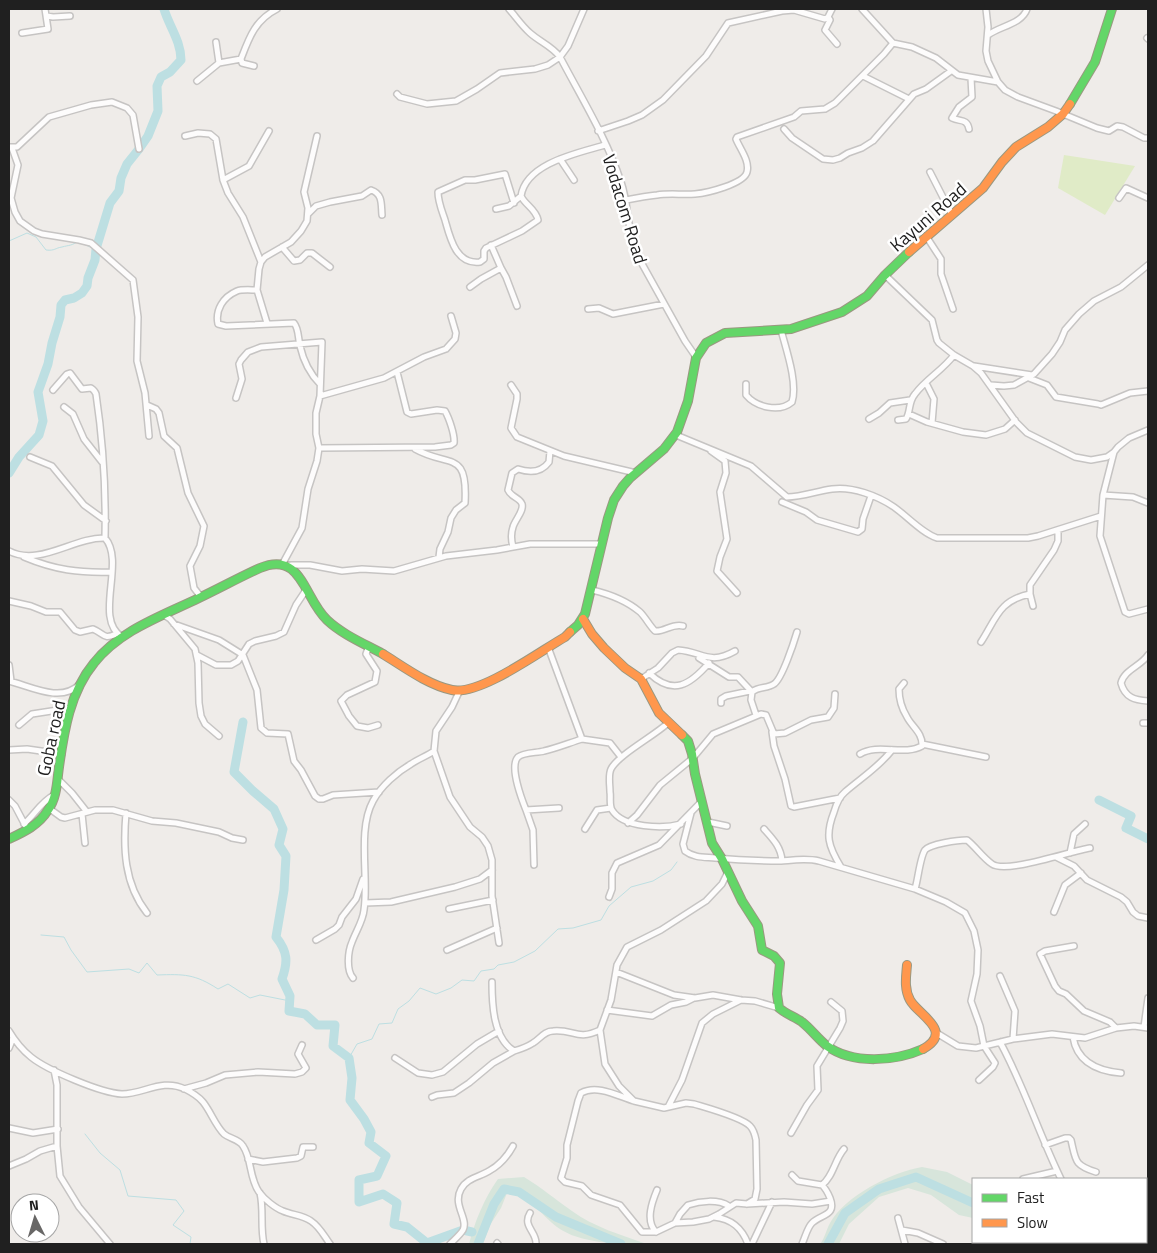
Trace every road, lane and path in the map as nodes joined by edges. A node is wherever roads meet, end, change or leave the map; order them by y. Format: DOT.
graph roads {
  1 [pos="45,9"];
  2 [pos="277,9"];
  3 [pos="509,9"];
  4 [pos="584,9"];
  5 [pos="832,9"];
  6 [pos="862,9"];
  7 [pos="986,9"];
  8 [pos="1027,9"];
  9 [pos="1112,9"];
  10 [pos="47,16"];
  11 [pos="70,16"];
  12 [pos="828,17"];
  13 [pos="22,33"];
  14 [pos="988,34"];
  15 [pos="216,42"];
  16 [pos="893,42"];
  17 [pos="837,44"];
  18 [pos="560,57"];
  19 [pos="240,60"];
  20 [pos="219,63"];
  21 [pos="254,66"];
  22 [pos="951,71"];
  23 [pos="863,76"];
  24 [pos="971,78"];
  25 [pos="197,81"];
  26 [pos="998,82"];
  27 [pos="397,94"];
  28 [pos="909,98"];
  29 [pos="1063,114"];
  30 [pos="784,128"];
  31 [pos="969,129"];
  32 [pos="268,131"];
  33 [pos="598,131"];
  34 [pos="185,136"];
  35 [pos="317,136"];
  36 [pos="1148,138"];
  37 [pos="605,145"];
  38 [pos="11,148"];
  39 [pos="139,149"];
  40 [pos="560,159"];
  41 [pos="930,172"];
  42 [pos="223,180"];
  43 [pos="574,180"];
  44 [pos="521,196"];
  45 [pos="1119,198"];
  46 [pos="1148,198"];
  47 [pos="626,200"];
  48 [pos="514,203"];
  49 [pos="496,209"];
  50 [pos="308,215"];
  51 [pos="382,215"];
  52 [pos="952,215"];
  53 [pos="926,236"];
  54 [pos="491,245"];
  55 [pos="282,247"];
  56 [pos="261,262"];
  57 [pos="1148,265"];
  58 [pos="330,267"];
  59 [pos="501,268"];
  60 [pos="885,275"];
  61 [pos="470,287"];
  62 [pos="257,290"];
  63 [pos="664,304"];
  64 [pos="517,306"];
  65 [pos="588,309"];
  66 [pos="953,309"];
  67 [pos="452,316"];
  68 [pos="267,324"];
  69 [pos="781,330"];
  70 [pos="299,345"];
  71 [pos="954,355"];
  72 [pos="696,357"];
  73 [pos="973,366"];
  74 [pos="397,372"];
  75 [pos="1030,376"];
  76 [pos="926,383"];
  77 [pos="320,384"];
  78 [pos="746,384"];
  79 [pos="991,385"];
  80 [pos="511,386"];
  81 [pos="53,390"];
  82 [pos="1148,391"];
  83 [pos="320,396"];
  84 [pos="236,398"];
  85 [pos="910,400"];
  86 [pos="147,405"];
  87 [pos="64,408"];
  88 [pos="909,414"];
  89 [pos="869,419"];
  90 [pos="898,420"];
  91 [pos="1015,420"];
  92 [pos="932,423"];
  93 [pos="1148,430"];
  94 [pos="676,435"];
  95 [pos="149,436"];
  96 [pos="319,448"];
  97 [pos="413,448"];
  98 [pos="709,449"];
  99 [pos="550,451"];
  100 [pos="1114,452"];
  101 [pos="30,457"];
  102 [pos="102,462"];
  103 [pos="636,472"];
  104 [pos="1103,495"];
  105 [pos="871,496"];
  106 [pos="782,502"];
  107 [pos="1148,503"];
  108 [pos="1101,516"];
  109 [pos="106,521"];
  110 [pos="1058,530"];
  111 [pos="105,538"];
  112 [pos="602,544"];
  113 [pos="513,547"];
  114 [pos="9,551"];
  115 [pos="22,556"];
  116 [pos="439,557"];
  117 [pos="286,564"];
  118 [pos="112,572"];
  119 [pos="306,590"];
  120 [pos="592,590"];
  121 [pos="737,593"];
  122 [pos="1030,594"];
  123 [pos="201,597"];
  124 [pos="9,602"];
  125 [pos="1033,606"];
  126 [pos="1148,609"];
  127 [pos="164,614"];
  128 [pos="583,619"];
  129 [pos="174,624"];
  130 [pos="683,626"];
  131 [pos="797,632"];
  132 [pos="119,635"];
  133 [pos="981,642"];
  134 [pos="369,646"];
  135 [pos="548,647"];
  136 [pos="735,652"];
  137 [pos="695,654"];
  138 [pos="197,655"];
  139 [pos="243,655"];
  140 [pos="1148,655"];
  141 [pos="710,664"];
  142 [pos="9,665"];
  143 [pos="649,673"];
  144 [pos="641,679"];
  145 [pos="10,681"];
  146 [pos="81,683"];
  147 [pos="904,683"];
  148 [pos="459,692"];
  149 [pos="751,692"];
  150 [pos="835,694"];
  151 [pos="1148,701"];
  152 [pos="721,703"];
  153 [pos="71,708"];
  154 [pos="756,715"];
  155 [pos="668,723"];
  156 [pos="19,725"];
  157 [pos="378,725"];
  158 [pos="772,731"];
  159 [pos="219,736"];
  160 [pos="582,739"];
  161 [pos="922,744"];
  162 [pos="9,750"];
  163 [pos="892,750"];
  164 [pos="434,751"];
  165 [pos="62,754"];
  166 [pos="860,754"];
  167 [pos="621,757"];
  168 [pos="986,757"];
  169 [pos="693,758"];
  170 [pos="58,779"];
  171 [pos="379,792"];
  172 [pos="54,794"];
  173 [pos="840,798"];
  174 [pos="9,800"];
  175 [pos="702,801"];
  176 [pos="559,808"];
  177 [pos="611,808"];
  178 [pos="50,809"];
  179 [pos="526,810"];
  180 [pos="84,813"];
  181 [pos="126,813"];
  182 [pos="691,813"];
  183 [pos="708,822"];
  184 [pos="628,823"];
  185 [pos="681,824"];
  186 [pos="1085,824"];
  187 [pos="727,826"];
  188 [pos="25,827"];
  189 [pos="585,828"];
  190 [pos="764,829"];
  191 [pos="9,839"];
  192 [pos="243,840"];
  193 [pos="85,843"];
  194 [pos="1090,848"];
  195 [pos="1070,853"];
  196 [pos="1055,856"];
  197 [pos="722,859"];
  198 [pos="782,861"];
  199 [pos="534,865"];
  200 [pos="841,867"];
  201 [pos="492,870"];
  202 [pos="728,872"];
  203 [pos="1081,873"];
  204 [pos="365,876"];
  205 [pos="915,889"];
  206 [pos="610,897"];
  207 [pos="493,900"];
  208 [pos="365,903"];
  209 [pos="449,909"];
  210 [pos="1054,912"];
  211 [pos="147,913"];
  212 [pos="1148,918"];
  213 [pos="497,928"];
  214 [pos="316,940"];
  215 [pos="499,943"];
  216 [pos="1074,946"];
  217 [pos="447,950"];
  218 [pos="907,965"];
  219 [pos="616,972"];
  220 [pos="1000,976"];
  221 [pos="354,978"];
  222 [pos="492,982"];
  223 [pos="695,998"];
  224 [pos="1148,998"];
  225 [pos="741,1000"];
  226 [pos="831,1002"];
  227 [pos="780,1008"];
  228 [pos="607,1010"];
  229 [pos="1146,1027"];
  230 [pos="1116,1028"];
  231 [pos="600,1030"];
  232 [pos="9,1031"];
  233 [pos="499,1031"];
  234 [pos="935,1032"];
  235 [pos="1073,1037"];
  236 [pos="13,1038"];
  237 [pos="1013,1039"];
  238 [pos="1000,1042"];
  239 [pos="302,1045"];
  240 [pos="984,1046"];
  241 [pos="828,1047"];
  242 [pos="9,1048"];
  243 [pos="514,1051"];
  244 [pos="395,1058"];
  245 [pos="54,1070"];
  246 [pos="1121,1073"];
  247 [pos="979,1080"];
  248 [pos="184,1089"];
  249 [pos="432,1098"];
  250 [pos="634,1101"];
  251 [pos="668,1107"];
  252 [pos="9,1128"];
  253 [pos="58,1130"];
  254 [pos="791,1133"];
  255 [pos="1045,1145"];
  256 [pos="57,1146"];
  257 [pos="513,1146"];
  258 [pos="313,1147"];
  259 [pos="844,1149"];
  260 [pos="248,1159"];
  261 [pos="9,1166"];
  262 [pos="1057,1171"];
  263 [pos="1096,1172"];
  264 [pos="792,1175"];
  265 [pos="1028,1178"];
  266 [pos="1060,1178"];
  267 [pos="822,1185"];
  268 [pos="657,1190"];
  269 [pos="260,1194"];
  270 [pos="831,1201"];
  271 [pos="772,1202"];
  272 [pos="747,1204"];
  273 [pos="729,1206"];
  274 [pos="530,1213"];
  275 [pos="714,1217"];
  276 [pos="898,1218"];
  277 [pos="675,1223"];
  278 [pos="902,1230"];
  279 [pos="656,1232"];
  280 [pos="110,1244"];
  281 [pos="264,1244"];
  282 [pos="330,1244"];
  283 [pos="450,1244"];
  284 [pos="536,1244"];
  285 [pos="748,1244"];
  286 [pos="752,1244"];
  287 [pos="802,1244"];
  288 [pos="905,1244"];
  289 [pos="943,1244"];
  1 -- 10 [label="street"];
  2 -- 19 [label="street"];
  3 -- 18 [label="street"];
  4 -- 18 [label="street"];
  5 -- 12 [label="street"];
  6 -- 16 [label="street"];
  7 -- 14 [label="street"];
  8 -- 14 [label="street"];
  9 -- 29 [label="street, Kayuni Road"];
  10 -- 11 [label="street"];
  10 -- 13 [label="street"];
  12 -- 17 [label="street"];
  12 -- 33 [label="street"];
  14 -- 26 [label="street"];
  15 -- 20 [label="street"];
  16 -- 22 [label="street"];
  16 -- 23 [label="street"];
  18 -- 27 [label="street"];
  18 -- 33 [label="street, Vodacom Road"];
  19 -- 20 [label="street"];
  19 -- 21 [label="street"];
  20 -- 25 [label="street"];
  22 -- 24 [label="street"];
  22 -- 28 [label="street"];
  23 -- 28 [label="street"];
  23 -- 47 [label="street"];
  24 -- 26 [label="street"];
  24 -- 31 [label="street"];
  26 -- 29 [label="street"];
  28 -- 30 [label="street"];
  29 -- 36 [label="street"];
  29 -- 52 [label="street, Kayuni Road"];
  32 -- 42 [label="street"];
  33 -- 37 [label="street, Vodacom Road"];
  34 -- 42 [label="street"];
  35 -- 50 [label="street"];
  37 -- 40 [label="street"];
  37 -- 47 [label="street, Vodacom Road"];
  38 -- 39 [label="street"];
  38 -- 86 [label="street"];
  40 -- 43 [label="street"];
  40 -- 44 [label="street"];
  41 -- 52 [label="street"];
  42 -- 56 [label="street"];
  44 -- 48 [label="street"];
  44 -- 54 [label="street"];
  45 -- 46 [label="street"];
  47 -- 63 [label="street, Vodacom Road"];
  48 -- 49 [label="street"];
  48 -- 54 [label="street"];
  50 -- 51 [label="street"];
  50 -- 55 [label="street"];
  52 -- 53 [label="street, Kayuni Road"];
  53 -- 60 [label="street, Kayuni Road"];
  53 -- 66 [label="street"];
  54 -- 59 [label="street"];
  55 -- 56 [label="street"];
  55 -- 58 [label="street"];
  56 -- 62 [label="street"];
  57 -- 75 [label="street"];
  59 -- 61 [label="street"];
  59 -- 64 [label="street"];
  60 -- 69 [label="street, Kayuni Road"];
  60 -- 71 [label="street"];
  62 -- 68 [label="street"];
  62 -- 68 [label="street"];
  63 -- 65 [label="street"];
  63 -- 72 [label="street, Vodacom Road"];
  67 -- 74 [label="street"];
  68 -- 70 [label="street"];
  69 -- 72 [label="street, Kayuni Road"];
  69 -- 78 [label="street"];
  70 -- 77 [label="street"];
  70 -- 77 [label="street"];
  70 -- 84 [label="street"];
  71 -- 73 [label="street"];
  71 -- 76 [label="street"];
  72 -- 94 [label="street"];
  73 -- 75 [label="street"];
  73 -- 79 [label="street"];
  74 -- 83 [label="street"];
  74 -- 97 [label="street"];
  75 -- 79 [label="street"];
  75 -- 82 [label="street"];
  76 -- 85 [label="street"];
  76 -- 92 [label="street"];
  77 -- 83 [label="street"];
  79 -- 91 [label="street"];
  80 -- 99 [label="street"];
  81 -- 102 [label="street"];
  83 -- 96 [label="street"];
  85 -- 88 [label="street"];
  85 -- 89 [label="street"];
  86 -- 95 [label="street"];
  86 -- 123 [label="street"];
  87 -- 102 [label="street"];
  88 -- 90 [label="street"];
  88 -- 92 [label="street"];
  91 -- 92 [label="street"];
  91 -- 100 [label="street"];
  93 -- 100 [label="street"];
  94 -- 98 [label="street"];
  94 -- 103 [label="street"];
  96 -- 97 [label="street"];
  96 -- 117 [label="street"];
  97 -- 116 [label="street"];
  98 -- 105 [label="street"];
  98 -- 121 [label="street"];
  99 -- 103 [label="street"];
  99 -- 113 [label="street"];
  100 -- 104 [label="street"];
  101 -- 109 [label="street"];
  102 -- 109 [label="street"];
  103 -- 112 [label="street"];
  104 -- 107 [label="street"];
  104 -- 108 [label="street"];
  105 -- 106 [label="street"];
  105 -- 110 [label="street"];
  108 -- 110 [label="street"];
  108 -- 126 [label="street"];
  109 -- 111 [label="street"];
  110 -- 122 [label="street"];
  111 -- 115 [label="street"];
  111 -- 118 [label="street"];
  112 -- 113 [label="street"];
  112 -- 120 [label="street"];
  113 -- 116 [label="street"];
  114 -- 115 [label="street"];
  115 -- 118 [label="street"];
  116 -- 117 [label="street"];
  117 -- 119 [label="street"];
  117 -- 123 [label="street, Goba road"];
  118 -- 132 [label="street"];
  119 -- 134 [label="street"];
  119 -- 139 [label="street"];
  120 -- 128 [label="street"];
  120 -- 130 [label="street"];
  122 -- 125 [label="street"];
  122 -- 133 [label="street"];
  123 -- 127 [label="street, Goba road"];
  124 -- 132 [label="street"];
  127 -- 129 [label="street"];
  127 -- 132 [label="street, Goba road"];
  128 -- 135 [label="street"];
  128 -- 144 [label="street"];
  129 -- 138 [label="street"];
  129 -- 139 [label="street"];
  131 -- 149 [label="street"];
  132 -- 146 [label="street, Goba road"];
  134 -- 148 [label="street"];
  134 -- 157 [label="street"];
  135 -- 148 [label="street"];
  135 -- 160 [label="street"];
  136 -- 137 [label="street"];
  137 -- 141 [label="street"];
  137 -- 143 [label="street"];
  138 -- 139 [label="street"];
  138 -- 159 [label="street"];
  139 -- 171 [label="street"];
  140 -- 151 [label="street"];
  141 -- 143 [label="street"];
  141 -- 149 [label="street"];
  142 -- 145 [label="street"];
  143 -- 144 [label="street"];
  144 -- 155 [label="street"];
  145 -- 146 [label="street"];
  146 -- 153 [label="street, Goba road"];
  147 -- 161 [label="street"];
  148 -- 164 [label="street"];
  149 -- 152 [label="street"];
  149 -- 154 [label="street"];
  150 -- 158 [label="street"];
  153 -- 156 [label="street"];
  153 -- 165 [label="street, Goba road"];
  154 -- 158 [label="street"];
  154 -- 169 [label="street"];
  155 -- 167 [label="street"];
  155 -- 169 [label="street"];
  158 -- 173 [label="street"];
  160 -- 167 [label="street"];
  160 -- 179 [label="street"];
  161 -- 163 [label="street"];
  161 -- 168 [label="street"];
  162 -- 165 [label="street"];
  163 -- 166 [label="street"];
  163 -- 173 [label="street"];
  164 -- 171 [label="street"];
  164 -- 201 [label="street"];
  165 -- 170 [label="street, Goba road"];
  167 -- 177 [label="street"];
  169 -- 175 [label="street"];
  169 -- 184 [label="street"];
  170 -- 172 [label="street, Goba road"];
  170 -- 180 [label="street"];
  171 -- 204 [label="street"];
  172 -- 178 [label="street, Goba road"];
  172 -- 188 [label="street"];
  173 -- 200 [label="street"];
  174 -- 188 [label="street"];
  175 -- 182 [label="street"];
  175 -- 183 [label="street"];
  176 -- 179 [label="street"];
  177 -- 184 [label="street"];
  177 -- 189 [label="street"];
  178 -- 180 [label="street"];
  178 -- 188 [label="street, Goba road"];
  179 -- 199 [label="street"];
  180 -- 181 [label="street"];
  180 -- 193 [label="street"];
  181 -- 192 [label="street"];
  181 -- 211 [label="street"];
  182 -- 185 [label="street"];
  182 -- 197 [label="street"];
  183 -- 187 [label="street"];
  183 -- 197 [label="street"];
  184 -- 185 [label="street"];
  185 -- 206 [label="street"];
  186 -- 195 [label="street"];
  188 -- 191 [label="street, Goba road"];
  190 -- 198 [label="street"];
  194 -- 195 [label="street"];
  195 -- 196 [label="street"];
  196 -- 203 [label="street"];
  196 -- 205 [label="street"];
  197 -- 198 [label="street"];
  197 -- 202 [label="street"];
  198 -- 200 [label="street"];
  200 -- 205 [label="street"];
  201 -- 207 [label="street"];
  201 -- 208 [label="street"];
  202 -- 219 [label="street"];
  202 -- 227 [label="street"];
  203 -- 210 [label="street"];
  203 -- 212 [label="street"];
  204 -- 208 [label="street"];
  204 -- 214 [label="street"];
  205 -- 240 [label="street"];
  207 -- 209 [label="street"];
  207 -- 213 [label="street"];
  208 -- 221 [label="street"];
  213 -- 215 [label="street"];
  213 -- 217 [label="street"];
  216 -- 230 [label="street"];
  218 -- 234 [label="street"];
  219 -- 223 [label="street"];
  219 -- 228 [label="street"];
  220 -- 237 [label="street"];
  222 -- 233 [label="street"];
  223 -- 225 [label="street"];
  223 -- 228 [label="street"];
  224 -- 229 [label="street"];
  225 -- 227 [label="street"];
  225 -- 251 [label="street"];
  226 -- 241 [label="street"];
  227 -- 241 [label="street"];
  228 -- 231 [label="street"];
  229 -- 230 [label="street"];
  230 -- 235 [label="street"];
  231 -- 243 [label="street"];
  231 -- 250 [label="street"];
  232 -- 236 [label="street"];
  233 -- 243 [label="street"];
  233 -- 244 [label="street"];
  234 -- 240 [label="street"];
  234 -- 241 [label="street"];
  235 -- 237 [label="street"];
  235 -- 246 [label="street"];
  236 -- 242 [label="street"];
  236 -- 245 [label="street"];
  237 -- 238 [label="street"];
  238 -- 240 [label="street"];
  238 -- 255 [label="street"];
  239 -- 248 [label="street"];
  240 -- 247 [label="street"];
  241 -- 254 [label="street"];
  243 -- 249 [label="street"];
  245 -- 248 [label="street"];
  245 -- 253 [label="street"];
  248 -- 260 [label="street"];
  250 -- 251 [label="street"];
  250 -- 279 [label="street"];
  251 -- 272 [label="street"];
  252 -- 253 [label="street"];
  253 -- 256 [label="street"];
  255 -- 262 [label="street"];
  255 -- 263 [label="street"];
  256 -- 261 [label="street"];
  256 -- 280 [label="street"];
  257 -- 283 [label="street"];
  258 -- 260 [label="street"];
  259 -- 267 [label="street"];
  260 -- 269 [label="street"];
  262 -- 265 [label="street"];
  262 -- 266 [label="street"];
  264 -- 267 [label="street"];
  267 -- 270 [label="street"];
  268 -- 279 [label="street"];
  269 -- 281 [label="street"];
  269 -- 282 [label="street"];
  270 -- 271 [label="street"];
  270 -- 287 [label="street"];
  271 -- 272 [label="street"];
  271 -- 286 [label="street"];
  272 -- 273 [label="street"];
  273 -- 275 [label="street"];
  273 -- 277 [label="street"];
  274 -- 284 [label="street"];
  275 -- 277 [label="street"];
  275 -- 285 [label="street"];
  276 -- 278 [label="street"];
  277 -- 279 [label="street"];
  278 -- 288 [label="street"];
  278 -- 289 [label="street"];
}
